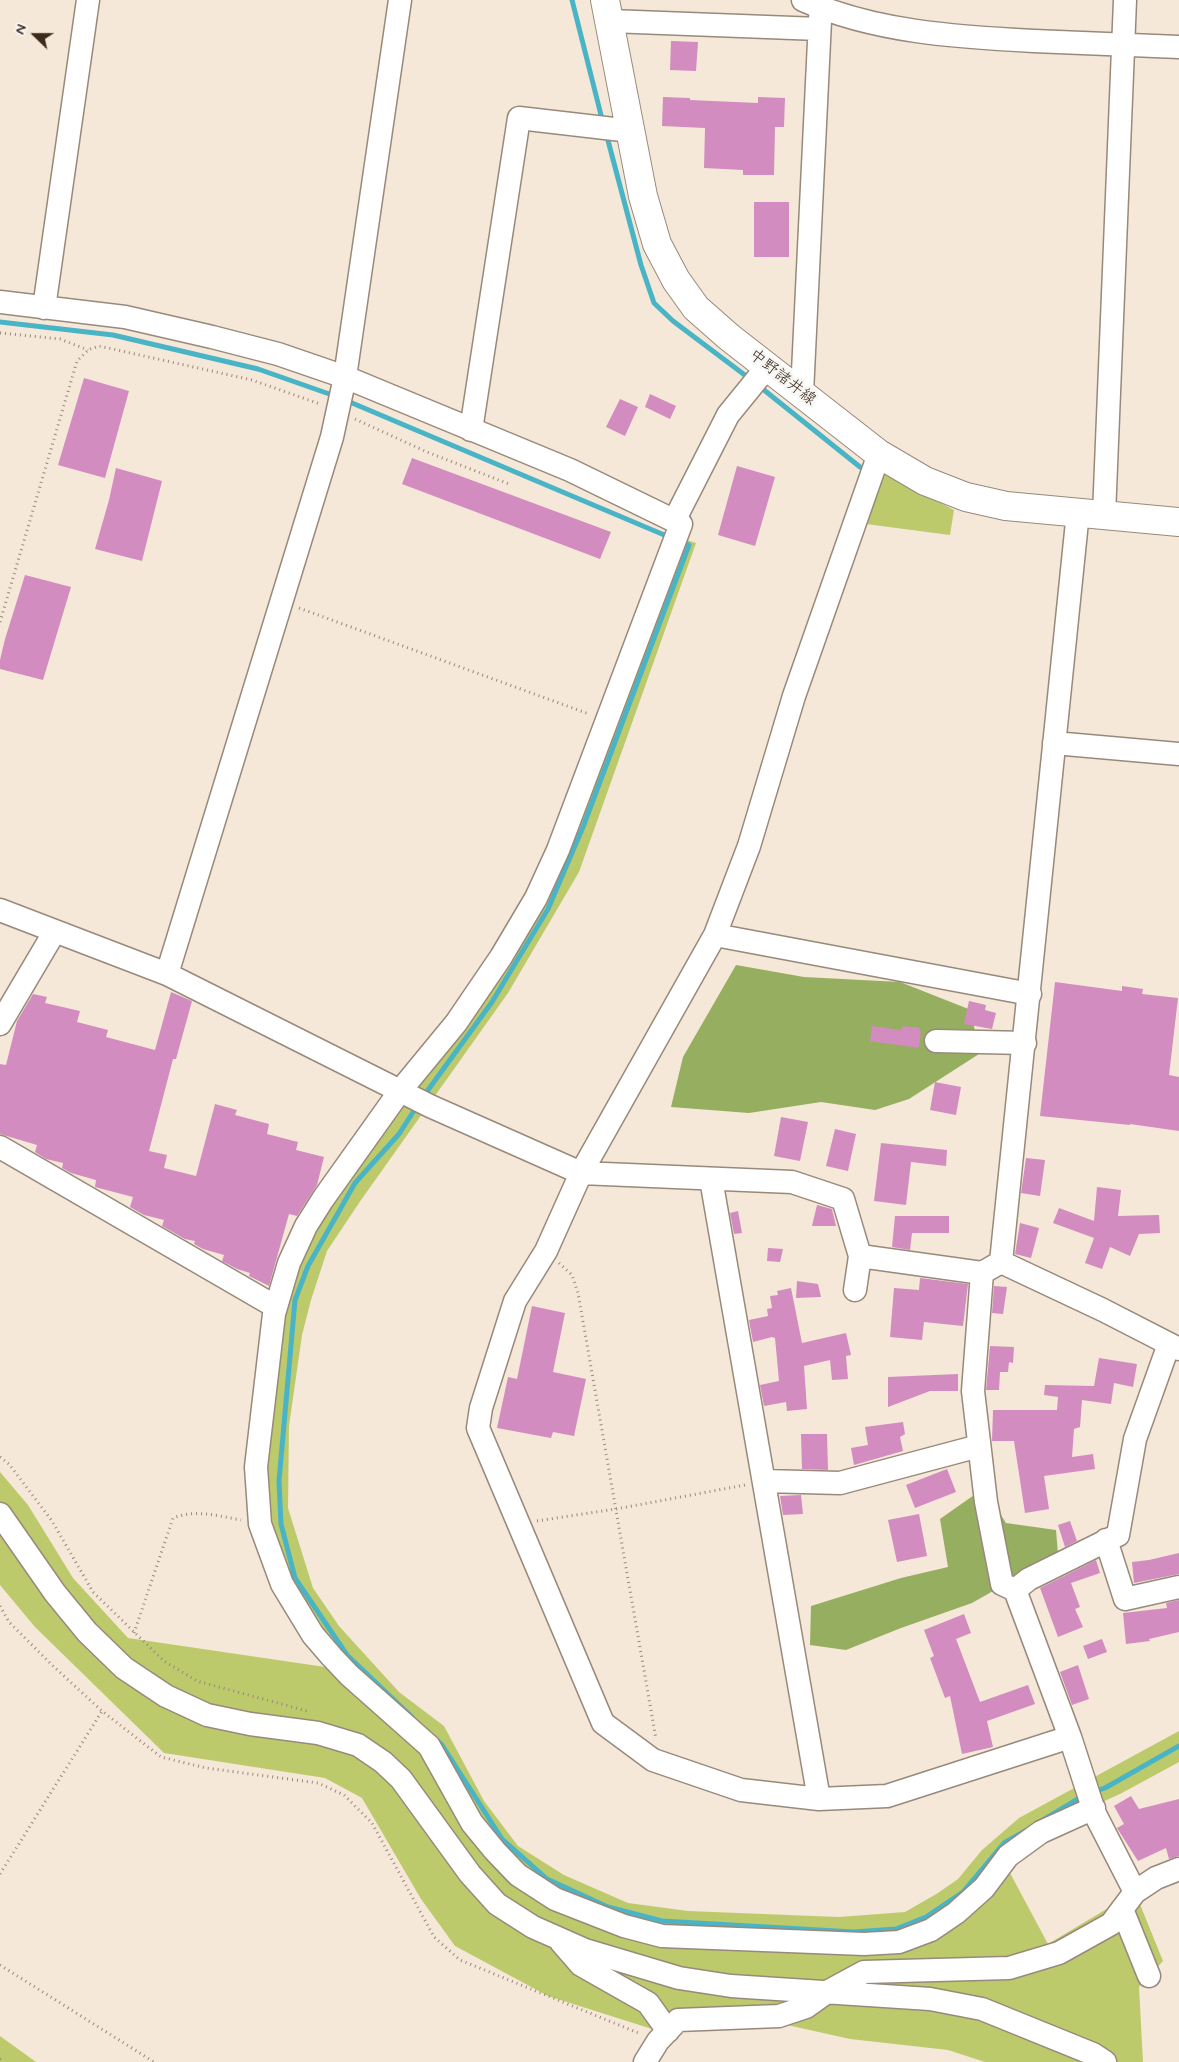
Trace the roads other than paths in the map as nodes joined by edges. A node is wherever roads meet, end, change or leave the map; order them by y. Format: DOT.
graph roads {
  1 [pos="88,0"];
  2 [pos="400,0"];
  3 [pos="1125,0"];
  4 [pos="816,9"];
  5 [pos="608,11"];
  6 [pos="1122,45"];
  7 [pos="1179,47"];
  8 [pos="631,131"];
  9 [pos="0,302"];
  10 [pos="44,308"];
  11 [pos="767,367"];
  12 [pos="345,377"];
  13 [pos="802,393"];
  14 [pos="472,430"];
  15 [pos="879,454"];
  16 [pos="1091,514"];
  17 [pos="674,521"];
  18 [pos="1179,522"];
  19 [pos="1054,743"];
  20 [pos="1179,754"];
  21 [pos="0,910"];
  22 [pos="54,931"];
  23 [pos="714,935"];
  24 [pos="167,974"];
  25 [pos="1030,994"];
  26 [pos="0,1024"];
  27 [pos="936,1041"];
  28 [pos="1025,1044"];
  29 [pos="402,1092"];
  30 [pos="0,1148"];
  31 [pos="581,1173"];
  32 [pos="711,1179"];
  33 [pos="860,1256"];
  34 [pos="991,1268"];
  35 [pos="855,1290"];
  36 [pos="276,1307"];
  37 [pos="1174,1347"];
  38 [pos="979,1446"];
  39 [pos="764,1481"];
  40 [pos="0,1514"];
  41 [pos="1106,1540"];
  42 [pos="1179,1587"];
  43 [pos="1016,1590"];
  44 [pos="1070,1736"];
  45 [pos="820,1799"];
  46 [pos="1094,1808"];
  47 [pos="1179,1869"];
  48 [pos="1129,1900"];
  49 [pos="557,1937"];
  50 [pos="1149,1976"];
  51 [pos="827,1992"];
  52 [pos="663,2036"];
  53 [pos="645,2062"];
  54 [pos="1105,2062"];
  1 -- 10 [label="street"];
  2 -- 12 [label="street"];
  3 -- 6 [label="street"];
  4 -- 5 [label="street"];
  4 -- 6 [label="street"];
  4 -- 13 [label="street"];
  5 -- 8 [label="main road, 中野諸井線"];
  6 -- 7 [label="street"];
  6 -- 16 [label="street"];
  8 -- 11 [label="main road, 中野諸井線"];
  8 -- 14 [label="street"];
  9 -- 10 [label="street"];
  10 -- 12 [label="street"];
  11 -- 13 [label="main road, 中野諸井線"];
  11 -- 17 [label="street"];
  12 -- 14 [label="street"];
  12 -- 24 [label="street"];
  13 -- 15 [label="main road, 中野諸井線"];
  14 -- 17 [label="street"];
  15 -- 16 [label="main road, 中野諸井線"];
  15 -- 23 [label="street"];
  16 -- 18 [label="main road, 中野諸井線"];
  16 -- 19 [label="street"];
  17 -- 29 [label="street"];
  19 -- 20 [label="street"];
  19 -- 25 [label="street"];
  21 -- 22 [label="street"];
  22 -- 24 [label="street"];
  22 -- 26 [label="street"];
  23 -- 25 [label="street"];
  23 -- 31 [label="street"];
  24 -- 29 [label="street"];
  25 -- 28 [label="street"];
  27 -- 28 [label="street"];
  28 -- 34 [label="street"];
  29 -- 31 [label="street"];
  29 -- 36 [label="street"];
  30 -- 36 [label="street"];
  31 -- 32 [label="street"];
  31 -- 45 [label="street"];
  32 -- 33 [label="street"];
  32 -- 39 [label="street"];
  33 -- 34 [label="street"];
  33 -- 35 [label="street"];
  34 -- 37 [label="street"];
  34 -- 38 [label="street"];
  36 -- 46 [label="street"];
  37 -- 41 [label="street"];
  38 -- 39 [label="street"];
  38 -- 43 [label="street"];
  39 -- 45 [label="street"];
  40 -- 49 [label="street"];
  41 -- 42 [label="street"];
  41 -- 43 [label="street"];
  43 -- 44 [label="street"];
  44 -- 45 [label="street"];
  44 -- 46 [label="street"];
  46 -- 48 [label="street"];
  47 -- 48 [label="street"];
  48 -- 50 [label="street"];
  48 -- 51 [label="street"];
  49 -- 51 [label="street"];
  49 -- 52 [label="street"];
  51 -- 52 [label="street"];
  51 -- 54 [label="street"];
  52 -- 53 [label="street"];
}
